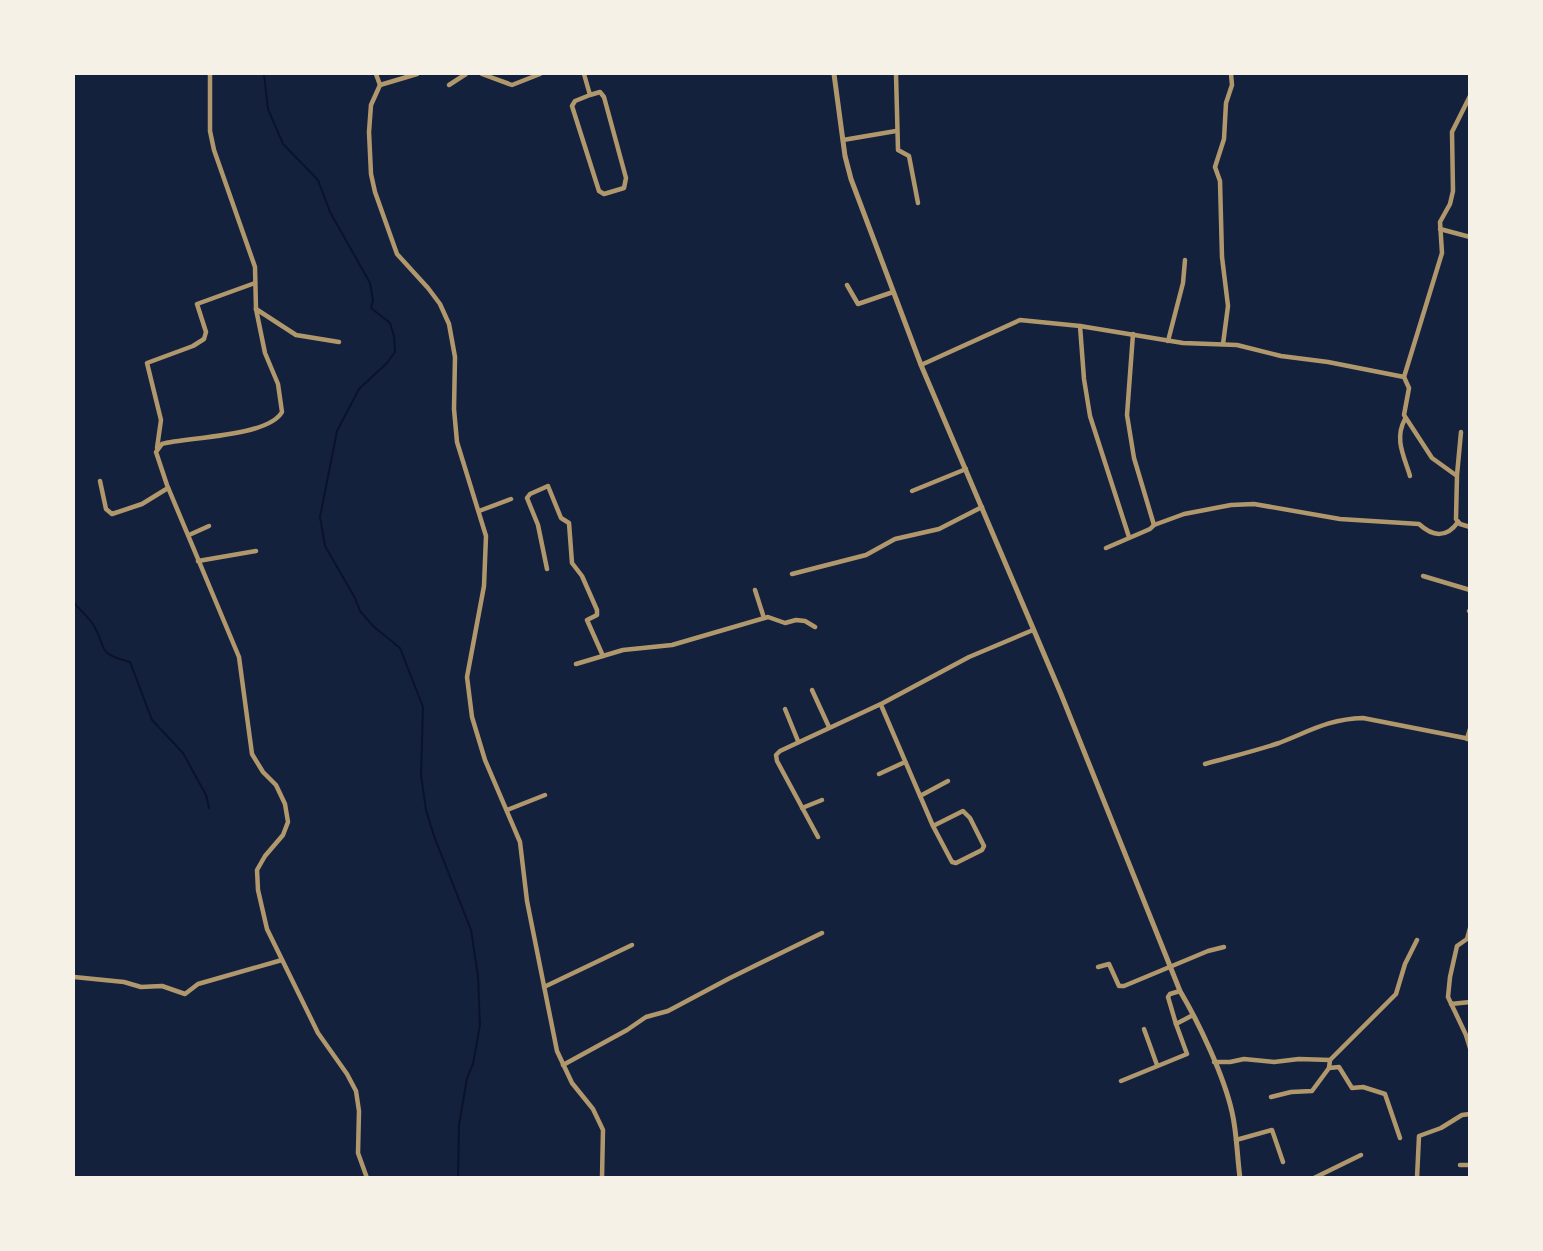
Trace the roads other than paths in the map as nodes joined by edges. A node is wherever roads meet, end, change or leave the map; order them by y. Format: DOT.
graph roads {
  1 [pos="210,74"];
  2 [pos="376,74"];
  3 [pos="417,74"];
  4 [pos="466,74"];
  5 [pos="482,74"];
  6 [pos="540,74"];
  7 [pos="584,74"];
  8 [pos="834,74"];
  9 [pos="896,74"];
  10 [pos="1231,74"];
  11 [pos="380,85"];
  12 [pos="449,85"];
  13 [pos="590,94"];
  14 [pos="1469,96"];
  15 [pos="1467,107"];
  16 [pos="896,131"];
  17 [pos="843,140"];
  18 [pos="918,203"];
  19 [pos="1440,229"];
  20 [pos="1469,237"];
  21 [pos="1185,260"];
  22 [pos="255,283"];
  23 [pos="847,285"];
  24 [pos="893,292"];
  25 [pos="256,309"];
  26 [pos="1080,326"];
  27 [pos="1133,334"];
  28 [pos="1168,341"];
  29 [pos="340,342"];
  30 [pos="1223,344"];
  31 [pos="921,365"];
  32 [pos="1404,377"];
  33 [pos="1406,418"];
  34 [pos="1461,432"];
  35 [pos="157,449"];
  36 [pos="966,469"];
  37 [pos="1410,476"];
  38 [pos="1457,476"];
  39 [pos="100,481"];
  40 [pos="168,488"];
  41 [pos="912,492"];
  42 [pos="511,499"];
  43 [pos="982,507"];
  44 [pos="479,511"];
  45 [pos="1458,522"];
  46 [pos="1154,525"];
  47 [pos="209,526"];
  48 [pos="1469,527"];
  49 [pos="189,535"];
  50 [pos="1129,537"];
  51 [pos="1106,548"];
  52 [pos="256,551"];
  53 [pos="198,561"];
  54 [pos="547,569"];
  55 [pos="792,574"];
  56 [pos="1423,576"];
  57 [pos="755,590"];
  58 [pos="1469,590"];
  59 [pos="764,618"];
  60 [pos="815,627"];
  61 [pos="1033,630"];
  62 [pos="603,656"];
  63 [pos="576,664"];
  64 [pos="812,690"];
  65 [pos="880,704"];
  66 [pos="785,709"];
  67 [pos="829,727"];
  68 [pos="1469,729"];
  69 [pos="1468,739"];
  70 [pos="798,741"];
  71 [pos="905,762"];
  72 [pos="1205,764"];
  73 [pos="879,774"];
  74 [pos="948,781"];
  75 [pos="545,795"];
  76 [pos="920,796"];
  77 [pos="822,800"];
  78 [pos="802,808"];
  79 [pos="507,810"];
  80 [pos="933,825"];
  81 [pos="818,837"];
  82 [pos="1469,928"];
  83 [pos="822,933"];
  84 [pos="1417,940"];
  85 [pos="632,945"];
  86 [pos="1224,947"];
  87 [pos="282,960"];
  88 [pos="1098,967"];
  89 [pos="1171,967"];
  90 [pos="74,977"];
  91 [pos="544,987"];
  92 [pos="1181,991"];
  93 [pos="1469,1002"];
  94 [pos="1451,1004"];
  95 [pos="1194,1015"];
  96 [pos="1176,1024"];
  97 [pos="1144,1029"];
  98 [pos="1469,1048"];
  99 [pos="1330,1060"];
  100 [pos="1213,1062"];
  101 [pos="562,1065"];
  102 [pos="1157,1065"];
  103 [pos="1329,1068"];
  104 [pos="1121,1081"];
  105 [pos="1271,1097"];
  106 [pos="1469,1114"];
  107 [pos="1400,1138"];
  108 [pos="1235,1140"];
  109 [pos="1361,1155"];
  110 [pos="1283,1162"];
  111 [pos="1460,1165"];
  112 [pos="1469,1165"];
  113 [pos="368,1178"];
  114 [pos="602,1178"];
  115 [pos="1240,1178"];
  116 [pos="1314,1178"];
  117 [pos="1418,1178"];
  1 -- 22 [label="street"];
  2 -- 11 [label="street"];
  3 -- 11 [label="street"];
  4 -- 12 [label="street"];
  5 -- 6 [label="street"];
  7 -- 13 [label="street"];
  8 -- 17 [label="street"];
  9 -- 16 [label="street"];
  10 -- 30 [label="street"];
  11 -- 44 [label="street"];
  13 -- 13 [label="street"];
  14 -- 15 [label="street"];
  15 -- 19 [label="street"];
  16 -- 17 [label="street"];
  16 -- 18 [label="street"];
  17 -- 24 [label="street"];
  19 -- 20 [label="street"];
  19 -- 32 [label="street"];
  21 -- 28 [label="street"];
  22 -- 25 [label="street"];
  22 -- 35 [label="street"];
  23 -- 24 [label="street"];
  24 -- 31 [label="street"];
  25 -- 29 [label="street"];
  25 -- 35 [label="street"];
  26 -- 27 [label="street"];
  26 -- 31 [label="street"];
  26 -- 50 [label="street"];
  27 -- 28 [label="street"];
  27 -- 46 [label="street"];
  28 -- 30 [label="street"];
  30 -- 32 [label="street"];
  31 -- 36 [label="street"];
  32 -- 33 [label="street"];
  33 -- 37 [label="street"];
  33 -- 38 [label="street"];
  34 -- 38 [label="street"];
  35 -- 40 [label="street"];
  36 -- 41 [label="street"];
  36 -- 43 [label="street"];
  38 -- 45 [label="street"];
  39 -- 40 [label="street"];
  40 -- 49 [label="street"];
  42 -- 44 [label="street"];
  43 -- 55 [label="street"];
  43 -- 61 [label="street"];
  44 -- 79 [label="street"];
  45 -- 46 [label="street"];
  45 -- 48 [label="street"];
  46 -- 50 [label="street"];
  47 -- 49 [label="street"];
  49 -- 53 [label="street"];
  50 -- 51 [label="street"];
  52 -- 53 [label="street"];
  53 -- 87 [label="street"];
  54 -- 62 [label="street"];
  56 -- 58 [label="street"];
  57 -- 59 [label="street"];
  59 -- 60 [label="street"];
  59 -- 62 [label="street"];
  61 -- 65 [label="street"];
  61 -- 89 [label="street"];
  62 -- 63 [label="street"];
  64 -- 67 [label="street"];
  65 -- 67 [label="street"];
  65 -- 71 [label="street"];
  66 -- 70 [label="street"];
  67 -- 70 [label="street"];
  68 -- 69 [label="street"];
  69 -- 72 [label="street"];
  70 -- 78 [label="street"];
  71 -- 73 [label="street"];
  71 -- 76 [label="street"];
  74 -- 76 [label="street"];
  75 -- 79 [label="street"];
  76 -- 80 [label="street"];
  77 -- 78 [label="street"];
  78 -- 81 [label="street"];
  79 -- 91 [label="street"];
  80 -- 80 [label="street"];
  82 -- 94 [label="street"];
  83 -- 101 [label="street"];
  84 -- 99 [label="street"];
  85 -- 91 [label="street"];
  86 -- 89 [label="street"];
  87 -- 90 [label="street"];
  87 -- 113 [label="street"];
  88 -- 89 [label="street"];
  89 -- 92 [label="street"];
  91 -- 101 [label="street"];
  92 -- 95 [label="street"];
  92 -- 96 [label="street"];
  93 -- 94 [label="street"];
  94 -- 98 [label="street"];
  95 -- 96 [label="street"];
  95 -- 100 [label="street"];
  96 -- 102 [label="street"];
  97 -- 102 [label="street"];
  99 -- 100 [label="street"];
  99 -- 103 [label="street"];
  100 -- 108 [label="street"];
  101 -- 114 [label="street"];
  102 -- 104 [label="street"];
  103 -- 105 [label="street"];
  103 -- 107 [label="street"];
  106 -- 117 [label="street"];
  108 -- 110 [label="street"];
  108 -- 115 [label="street"];
  109 -- 116 [label="street"];
  111 -- 112 [label="street"];
}
